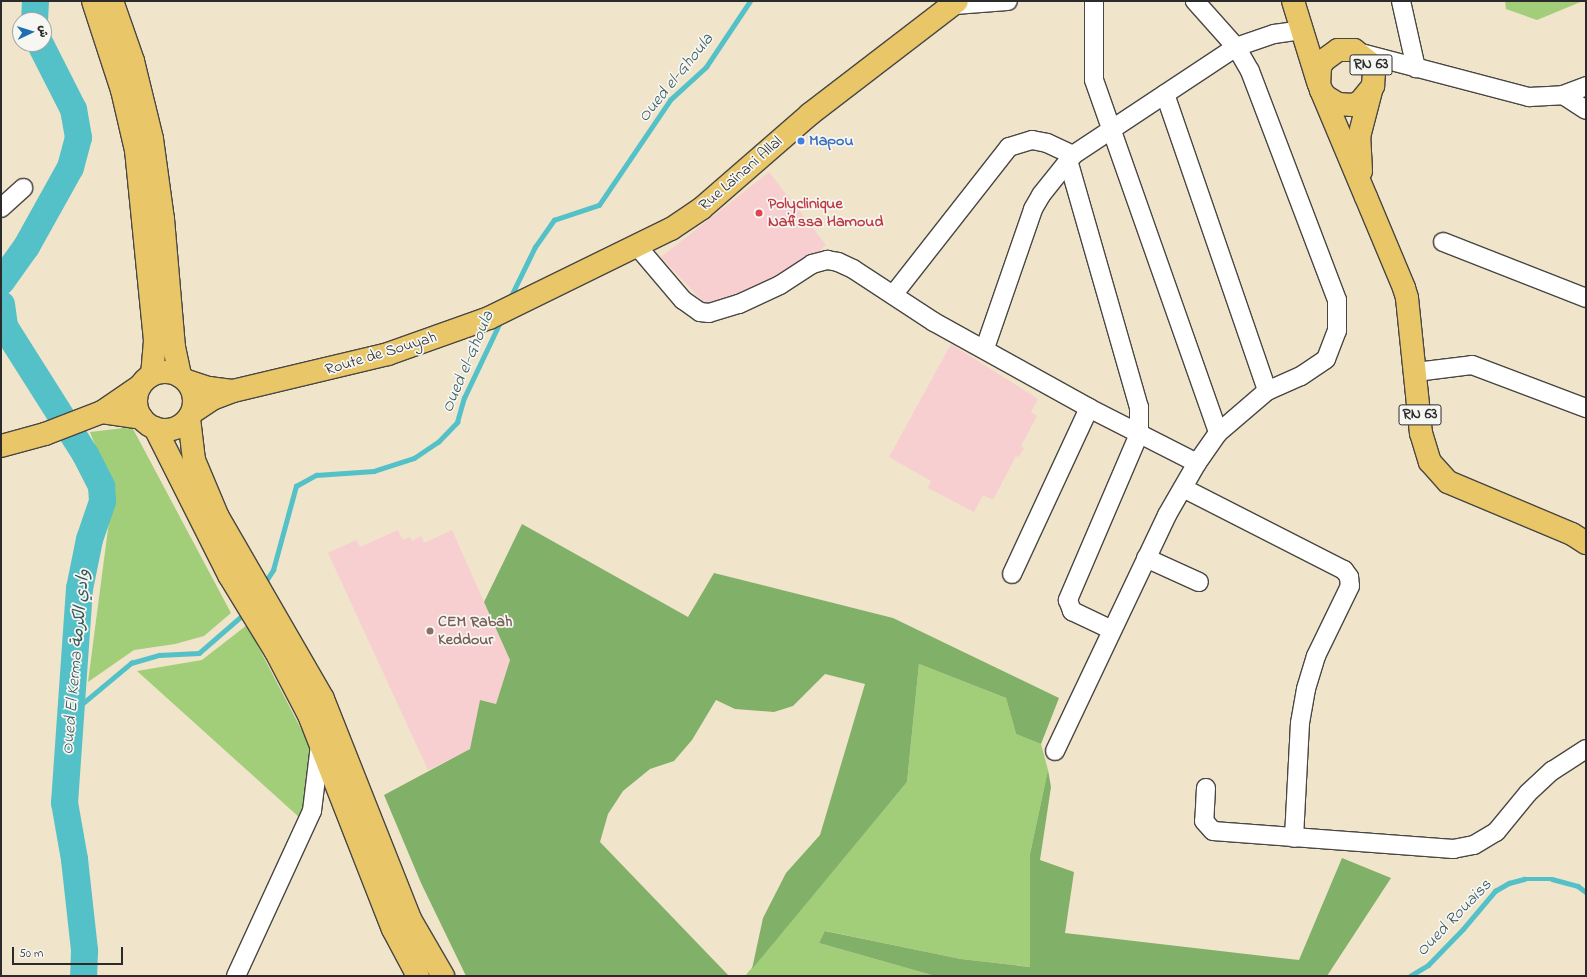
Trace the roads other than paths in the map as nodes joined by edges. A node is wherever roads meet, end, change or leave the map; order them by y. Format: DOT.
graph roads {
  1 [pos="93,1"];
  2 [pos="112,1"];
  3 [pos="1008,1"];
  4 [pos="1094,1"];
  5 [pos="1195,1"];
  6 [pos="1210,1"];
  7 [pos="1293,1"];
  8 [pos="1401,1"];
  9 [pos="955,3"];
  10 [pos="1217,26"];
  11 [pos="1302,30"];
  12 [pos="1236,47"];
  13 [pos="1354,51"];
  14 [pos="1398,65"];
  15 [pos="1416,68"];
  16 [pos="1586,86"];
  17 [pos="1320,87"];
  18 [pos="1372,88"];
  19 [pos="1165,94"];
  20 [pos="1563,95"];
  21 [pos="1586,110"];
  22 [pos="1111,129"];
  23 [pos="1071,158"];
  24 [pos="23,188"];
  25 [pos="1366,197"];
  26 [pos="1,208"];
  27 [pos="1443,242"];
  28 [pos="637,246"];
  29 [pos="893,295"];
  30 [pos="1586,298"];
  31 [pos="525,301"];
  32 [pos="985,348"];
  33 [pos="1416,372"];
  34 [pos="183,378"];
  35 [pos="146,380"];
  36 [pos="233,391"];
  37 [pos="1267,391"];
  38 [pos="1089,408"];
  39 [pos="1586,408"];
  40 [pos="102,412"];
  41 [pos="191,415"];
  42 [pos="148,423"];
  43 [pos="1218,433"];
  44 [pos="1139,434"];
  45 [pos="1,446"];
  46 [pos="1197,463"];
  47 [pos="1183,488"];
  48 [pos="1586,543"];
  49 [pos="1146,558"];
  50 [pos="237,571"];
  51 [pos="1012,574"];
  52 [pos="1199,582"];
  53 [pos="267,620"];
  54 [pos="1112,630"];
  55 [pos="320,740"];
  56 [pos="1586,749"];
  57 [pos="1055,751"];
  58 [pos="1206,788"];
  59 [pos="1294,838"];
  60 [pos="236,976"];
  61 [pos="418,976"];
  62 [pos="443,976"];
  1 -- 35 [label="main road"];
  2 -- 34 [label="main road"];
  3 -- 9 [label="street"];
  4 -- 22 [label="street"];
  5 -- 10 [label="street"];
  6 -- 10 [label="street"];
  7 -- 11 [label="main road, RN 63"];
  8 -- 15 [label="street"];
  9 -- 28 [label="main road, Rue Laïnani Allal"];
  10 -- 12 [label="street"];
  11 -- 12 [label="street"];
  11 -- 13 [label="main road, RN 63"];
  11 -- 17 [label="main road, RN 63"];
  12 -- 19 [label="street"];
  12 -- 37 [label="street"];
  13 -- 14 [label="street"];
  13 -- 17 [label="main road, RN 63"];
  13 -- 18 [label="main road, RN 63"];
  14 -- 15 [label="street"];
  14 -- 18 [label="street"];
  15 -- 20 [label="street"];
  16 -- 20 [label="street"];
  17 -- 18 [label="main road, RN 63"];
  17 -- 25 [label="main road, RN 63"];
  18 -- 25 [label="main road, RN 63"];
  19 -- 22 [label="street"];
  19 -- 37 [label="street"];
  20 -- 21 [label="street"];
  22 -- 23 [label="street"];
  22 -- 43 [label="street"];
  23 -- 29 [label="street"];
  23 -- 32 [label="street"];
  23 -- 44 [label="street"];
  24 -- 26 [label="street"];
  25 -- 33 [label="main road, RN 63"];
  27 -- 30 [label="street"];
  28 -- 29 [label="street"];
  28 -- 31 [label="main road, Rue Laïnani Allal"];
  29 -- 32 [label="street"];
  31 -- 36 [label="main road, Route de Souyah"];
  32 -- 38 [label="street"];
  33 -- 39 [label="street"];
  33 -- 48 [label="main road, RN 63"];
  34 -- 35 [label="main road"];
  34 -- 36 [label="main road, Route de Souyah"];
  34 -- 41 [label="main road"];
  35 -- 40 [label="main road"];
  35 -- 42 [label="main road"];
  36 -- 41 [label="main road, Route de Souyah"];
  37 -- 43 [label="street"];
  38 -- 44 [label="street"];
  38 -- 51 [label="street"];
  40 -- 42 [label="main road"];
  40 -- 45 [label="main road"];
  41 -- 42 [label="main road"];
  41 -- 50 [label="main road"];
  42 -- 50 [label="main road"];
  43 -- 46 [label="street"];
  44 -- 46 [label="street"];
  44 -- 54 [label="street"];
  46 -- 47 [label="street"];
  47 -- 49 [label="street"];
  47 -- 59 [label="street"];
  49 -- 52 [label="street"];
  49 -- 54 [label="street"];
  50 -- 53 [label="main road"];
  53 -- 55 [label="main road"];
  53 -- 62 [label="main road"];
  54 -- 57 [label="street"];
  55 -- 60 [label="street"];
  55 -- 61 [label="main road"];
  56 -- 59 [label="street"];
  58 -- 59 [label="street"];
}
